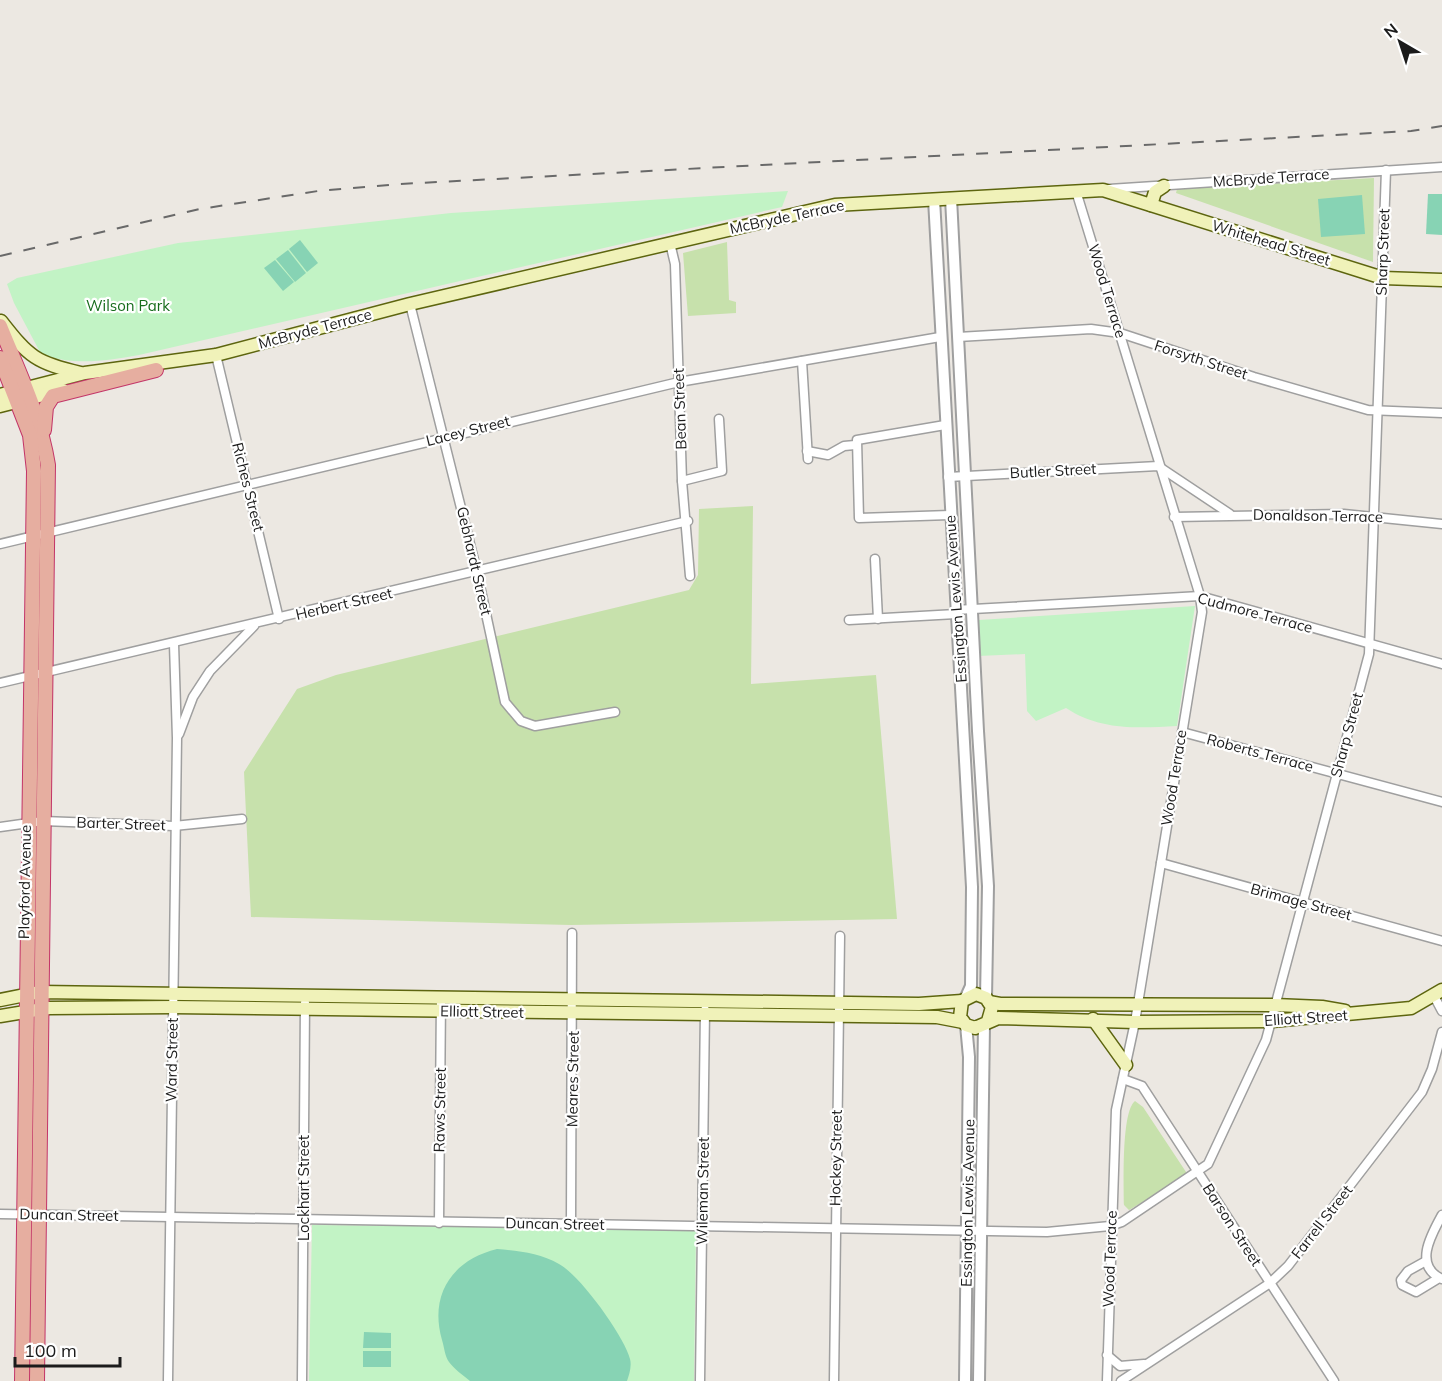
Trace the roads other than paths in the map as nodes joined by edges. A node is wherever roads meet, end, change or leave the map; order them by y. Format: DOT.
graph roads {
  1 [pos="1442,167"];
  2 [pos="1386,170"];
  3 [pos="1164,186"];
  4 [pos="1103,190"];
  5 [pos="1076,191"];
  6 [pos="951,198"];
  7 [pos="934,199"];
  8 [pos="1150,205"];
  9 [pos="670,243"];
  10 [pos="1383,278"];
  11 [pos="1442,280"];
  12 [pos="410,304"];
  13 [pos="0,320"];
  14 [pos="0,326"];
  15 [pos="1120,333"];
  16 [pos="940,337"];
  17 [pos="958,337"];
  18 [pos="216,355"];
  19 [pos="0,358"];
  20 [pos="183,361"];
  21 [pos="801,361"];
  22 [pos="156,370"];
  23 [pos="85,374"];
  24 [pos="679,382"];
  25 [pos="23,394"];
  26 [pos="0,395"];
  27 [pos="0,406"];
  28 [pos="1377,410"];
  29 [pos="0,411"];
  30 [pos="1442,413"];
  31 [pos="719,419"];
  32 [pos="945,425"];
  33 [pos="443,437"];
  34 [pos="44,438"];
  35 [pos="855,445"];
  36 [pos="33,462"];
  37 [pos="1158,466"];
  38 [pos="966,475"];
  39 [pos="948,477"];
  40 [pos="682,481"];
  41 [pos="248,485"];
  42 [pos="1230,514"];
  43 [pos="950,515"];
  44 [pos="1373,515"];
  45 [pos="1174,517"];
  46 [pos="688,521"];
  47 [pos="1442,524"];
  48 [pos="49,533"];
  49 [pos="32,537"];
  50 [pos="0,544"];
  51 [pos="875,560"];
  52 [pos="477,572"];
  53 [pos="690,576"];
  54 [pos="1200,596"];
  55 [pos="972,609"];
  56 [pos="956,612"];
  57 [pos="279,619"];
  58 [pos="878,619"];
  59 [pos="849,620"];
  60 [pos="254,625"];
  61 [pos="174,644"];
  62 [pos="1369,644"];
  63 [pos="1442,664"];
  64 [pos="45,674"];
  65 [pos="30,676"];
  66 [pos="0,683"];
  67 [pos="615,712"];
  68 [pos="1182,732"];
  69 [pos="177,738"];
  70 [pos="1336,773"];
  71 [pos="1442,802"];
  72 [pos="242,819"];
  73 [pos="36,822"];
  74 [pos="174,826"];
  75 [pos="0,827"];
  76 [pos="1161,864"];
  77 [pos="1302,902"];
  78 [pos="572,933"];
  79 [pos="840,936"];
  80 [pos="1442,941"];
  81 [pos="33,993"];
  82 [pos="173,993"];
  83 [pos="1438,993"];
  84 [pos="304,995"];
  85 [pos="441,997"];
  86 [pos="572,999"];
  87 [pos="964,999"];
  88 [pos="0,1000"];
  89 [pos="705,1000"];
  90 [pos="988,1000"];
  91 [pos="838,1002"];
  92 [pos="1138,1004"];
  93 [pos="1275,1005"];
  94 [pos="172,1007"];
  95 [pos="305,1009"];
  96 [pos="33,1010"];
  97 [pos="441,1011"];
  98 [pos="1442,1011"];
  99 [pos="573,1013"];
  100 [pos="705,1014"];
  101 [pos="1361,1014"];
  102 [pos="0,1016"];
  103 [pos="838,1017"];
  104 [pos="1093,1019"];
  105 [pos="1272,1021"];
  106 [pos="1135,1022"];
  107 [pos="965,1023"];
  108 [pos="986,1023"];
  109 [pos="1442,1032"];
  110 [pos="1126,1065"];
  111 [pos="1123,1079"];
  112 [pos="1197,1172"];
  113 [pos="0,1214"];
  114 [pos="31,1214"];
  115 [pos="1442,1215"];
  116 [pos="170,1216"];
  117 [pos="303,1220"];
  118 [pos="439,1223"];
  119 [pos="571,1224"];
  120 [pos="1110,1226"];
  121 [pos="702,1227"];
  122 [pos="835,1227"];
  123 [pos="981,1228"];
  124 [pos="967,1229"];
  125 [pos="1426,1261"];
  126 [pos="1441,1279"];
  127 [pos="1270,1283"];
  128 [pos="1107,1355"];
  129 [pos="1147,1364"];
  130 [pos="22,1381"];
  131 [pos="37,1381"];
  132 [pos="168,1381"];
  133 [pos="302,1381"];
  134 [pos="699,1381"];
  135 [pos="834,1381"];
  136 [pos="965,1381"];
  137 [pos="979,1381"];
  138 [pos="1107,1381"];
  139 [pos="1121,1381"];
  140 [pos="1334,1381"];
  1 -- 2 [label="street, McBryde Terrace"];
  2 -- 3 [label="street, McBryde Terrace"];
  2 -- 10 [label="street, Sharp Street"];
  3 -- 4 [label="street, McBryde Terrace"];
  3 -- 8 [label="main road"];
  4 -- 5 [label="main road, McBryde Terrace"];
  4 -- 8 [label="main road, Whitehead Street"];
  5 -- 6 [label="main road, McBryde Terrace"];
  5 -- 15 [label="street, Wood Terrace"];
  6 -- 7 [label="main road, McBryde Terrace"];
  6 -- 17 [label="street, Essington Lewis Avenue"];
  7 -- 9 [label="main road, McBryde Terrace"];
  7 -- 16 [label="street, Essington Lewis Avenue"];
  8 -- 10 [label="main road, Whitehead Street"];
  9 -- 12 [label="main road, McBryde Terrace"];
  9 -- 24 [label="street, Bean Street"];
  10 -- 11 [label="main road, Whitehead Street"];
  10 -- 28 [label="street, Sharp Street"];
  12 -- 18 [label="main road, McBryde Terrace"];
  12 -- 33 [label="street, Gebhardt Street"];
  13 -- 23 [label="main road"];
  14 -- 25 [label="highway"];
  15 -- 17 [label="street, Forsyth Street"];
  15 -- 28 [label="street, Forsyth Street"];
  15 -- 37 [label="street, Wood Terrace"];
  16 -- 17 [label="street"];
  16 -- 21 [label="street, Lacey Street"];
  16 -- 32 [label="street, Essington Lewis Avenue"];
  17 -- 38 [label="street, Essington Lewis Avenue"];
  18 -- 20 [label="main road, McBryde Terrace"];
  18 -- 41 [label="street, Riches Street"];
  19 -- 25 [label="highway"];
  20 -- 22 [label="main road, McBryde Terrace"];
  20 -- 23 [label="main road, McBryde Terrace"];
  21 -- 24 [label="street, Lacey Street"];
  21 -- 35 [label="street"];
  22 -- 25 [label="main road, McBryde Terrace"];
  22 -- 34 [label="highway"];
  23 -- 25 [label="main road, McBryde Terrace"];
  24 -- 33 [label="street, Lacey Street"];
  24 -- 40 [label="street, Bean Street"];
  25 -- 26 [label="main road, McBryde Terrace"];
  25 -- 27 [label="main road, McBryde Terrace"];
  25 -- 34 [label="highway, Playford Avenue"];
  25 -- 36 [label="highway, Playford Avenue"];
  28 -- 30 [label="street, Forsyth Street"];
  28 -- 44 [label="street, Sharp Street"];
  29 -- 36 [label="main road"];
  31 -- 40 [label="street"];
  32 -- 35 [label="street"];
  32 -- 39 [label="street, Essington Lewis Avenue"];
  33 -- 41 [label="street, Lacey Street"];
  33 -- 52 [label="street, Gebhardt Street"];
  34 -- 48 [label="highway, Playford Avenue"];
  35 -- 43 [label="street"];
  36 -- 49 [label="highway, Playford Avenue"];
  37 -- 38 [label="street, Butler Street"];
  37 -- 42 [label="street"];
  37 -- 45 [label="street, Wood Terrace"];
  38 -- 39 [label="street, Butler Street"];
  38 -- 55 [label="street, Essington Lewis Avenue"];
  39 -- 43 [label="street, Essington Lewis Avenue"];
  40 -- 46 [label="street, Bean Street"];
  41 -- 48 [label="street, Lacey Street"];
  41 -- 57 [label="street, Riches Street"];
  42 -- 44 [label="street, Donaldson Terrace"];
  42 -- 45 [label="street, Donaldson Terrace"];
  43 -- 56 [label="street, Essington Lewis Avenue"];
  44 -- 47 [label="street, Donaldson Terrace"];
  44 -- 62 [label="street, Sharp Street"];
  45 -- 54 [label="street, Wood Terrace"];
  46 -- 52 [label="street, Herbert Street"];
  46 -- 53 [label="street, Bean Street"];
  48 -- 49 [label="street, Lacey Street"];
  48 -- 64 [label="highway, Playford Avenue"];
  49 -- 50 [label="street, Lacey Street"];
  49 -- 65 [label="highway, Playford Avenue"];
  51 -- 58 [label="street"];
  52 -- 57 [label="street, Herbert Street"];
  52 -- 67 [label="street, Gebhardt Street"];
  54 -- 55 [label="street, Cudmore Terrace"];
  54 -- 62 [label="street, Cudmore Terrace"];
  54 -- 68 [label="street, Wood Terrace"];
  55 -- 56 [label="street, Cudmore Terrace"];
  55 -- 90 [label="street, Essington Lewis Avenue"];
  56 -- 58 [label="street, Cudmore Terrace"];
  56 -- 87 [label="street, Essington Lewis Avenue"];
  57 -- 60 [label="street, Herbert Street"];
  58 -- 59 [label="street, Cudmore Terrace"];
  60 -- 61 [label="street, Herbert Street"];
  60 -- 69 [label="street, Ward Street"];
  61 -- 64 [label="street, Herbert Street"];
  61 -- 69 [label="street, Ward Street"];
  62 -- 63 [label="street, Cudmore Terrace"];
  62 -- 70 [label="street, Sharp Street"];
  64 -- 65 [label="street, Herbert Street"];
  64 -- 73 [label="highway, Playford Avenue"];
  65 -- 66 [label="street, Herbert Street"];
  65 -- 73 [label="highway, Playford Avenue"];
  68 -- 70 [label="street, Roberts Terrace"];
  68 -- 76 [label="street, Wood Terrace"];
  69 -- 74 [label="street, Ward Street"];
  70 -- 71 [label="street, Roberts Terrace"];
  70 -- 77 [label="street, Sharp Street"];
  72 -- 74 [label="street, Barter Street"];
  73 -- 74 [label="street, Barter Street"];
  73 -- 75 [label="street, Barter Street"];
  73 -- 81 [label="highway, Playford Avenue"];
  74 -- 82 [label="street, Ward Street"];
  76 -- 77 [label="street, Brimage Street"];
  76 -- 92 [label="street, Wood Terrace"];
  77 -- 80 [label="street, Brimage Street"];
  77 -- 93 [label="street, Sharp Street"];
  78 -- 86 [label="street, Meares Street"];
  79 -- 91 [label="street, Hockey Street"];
  81 -- 82 [label="main road, Elliott Street"];
  81 -- 88 [label="main road, Elliott Street"];
  81 -- 96 [label="highway, Playford Avenue"];
  82 -- 84 [label="main road, Elliott Street"];
  82 -- 94 [label="street, Ward Street"];
  83 -- 98 [label="street"];
  83 -- 101 [label="main road"];
  84 -- 85 [label="main road, Elliott Street"];
  84 -- 95 [label="street, Lockhart Street"];
  85 -- 86 [label="main road, Elliott Street"];
  85 -- 97 [label="street, Raws Street"];
  86 -- 89 [label="main road, Elliott Street"];
  86 -- 99 [label="street, Meares Street"];
  87 -- 90 [label="main road"];
  87 -- 91 [label="main road, Elliott Street"];
  87 -- 107 [label="main road"];
  89 -- 91 [label="main road, Elliott Street"];
  89 -- 100 [label="street, Wileman Street"];
  90 -- 92 [label="main road, Elliott Street"];
  90 -- 108 [label="main road"];
  91 -- 103 [label="street, Hockey Street"];
  92 -- 93 [label="main road, Elliott Street"];
  92 -- 106 [label="street, Wood Terrace"];
  93 -- 101 [label="main road, Elliott Street"];
  93 -- 105 [label="street, Sharp Street"];
  94 -- 95 [label="main road, Elliott Street"];
  94 -- 96 [label="main road, Elliott Street"];
  94 -- 116 [label="street, Ward Street"];
  95 -- 97 [label="main road, Elliott Street"];
  95 -- 117 [label="street, Lockhart Street"];
  96 -- 102 [label="main road, Elliott Street"];
  96 -- 114 [label="highway, Playford Avenue"];
  97 -- 99 [label="main road, Elliott Street"];
  97 -- 118 [label="street, Raws Street"];
  99 -- 100 [label="main road, Elliott Street"];
  99 -- 119 [label="street, Meares Street"];
  100 -- 103 [label="main road, Elliott Street"];
  100 -- 121 [label="street, Wileman Street"];
  101 -- 105 [label="main road, Elliott Street"];
  103 -- 107 [label="main road, Elliott Street"];
  103 -- 122 [label="street, Hockey Street"];
  104 -- 106 [label="main road, Elliott Street"];
  104 -- 108 [label="main road, Elliott Street"];
  104 -- 110 [label="main road"];
  105 -- 106 [label="main road, Elliott Street"];
  105 -- 112 [label="street, Sharp Street"];
  106 -- 110 [label="street, Wood Terrace"];
  107 -- 108 [label="main road"];
  107 -- 124 [label="street, Essington Lewis Avenue"];
  108 -- 123 [label="street, Essington Lewis Avenue"];
  109 -- 127 [label="street, Farrell Street"];
  110 -- 111 [label="street, Wood Terrace"];
  111 -- 112 [label="street, Barson Street"];
  111 -- 120 [label="street, Wood Terrace"];
  112 -- 120 [label="street, Sharp Street"];
  112 -- 127 [label="street, Barson Street"];
  113 -- 114 [label="street, Duncan Street"];
  114 -- 116 [label="street, Duncan Street"];
  114 -- 130 [label="highway, Playford Avenue"];
  114 -- 131 [label="highway, Playford Avenue"];
  115 -- 125 [label="street"];
  116 -- 117 [label="street, Duncan Street"];
  116 -- 132 [label="street, Ward Street"];
  117 -- 118 [label="street, Duncan Street"];
  117 -- 133 [label="street, Lockhart Street"];
  118 -- 119 [label="street, Duncan Street"];
  119 -- 121 [label="street, Duncan Street"];
  120 -- 123 [label="street, Duncan Street"];
  120 -- 128 [label="street, Wood Terrace"];
  121 -- 122 [label="street, Duncan Street"];
  121 -- 134 [label="street, Wileman Street"];
  122 -- 124 [label="street, Duncan Street"];
  122 -- 135 [label="street, Hockey Street"];
  123 -- 124 [label="street, Duncan Street"];
  123 -- 137 [label="street, Essington Lewis Avenue"];
  124 -- 136 [label="street, Essington Lewis Avenue"];
  125 -- 126 [label="street"];
  125 -- 126 [label="street"];
  127 -- 129 [label="street, Farrell Street"];
  127 -- 140 [label="street, Barson Street"];
  128 -- 129 [label="street"];
  128 -- 138 [label="street, Wood Terrace"];
  129 -- 139 [label="street, Farrell Street"];
}
